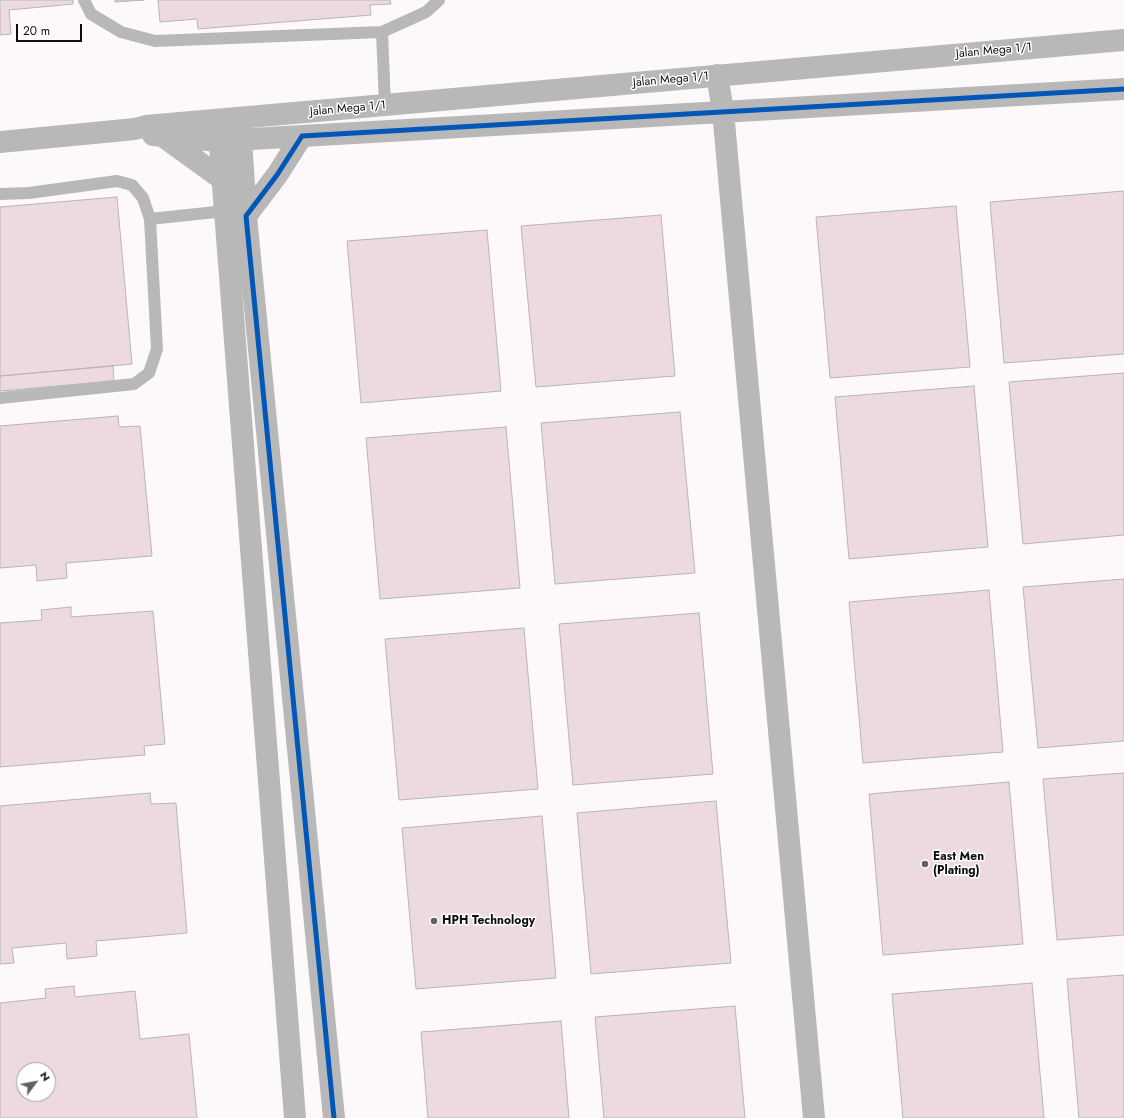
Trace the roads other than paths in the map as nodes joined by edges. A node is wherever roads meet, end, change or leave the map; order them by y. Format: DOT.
graph roads {
  1 [pos="84,0"];
  2 [pos="439,0"];
  3 [pos="382,32"];
  4 [pos="1124,40"];
  5 [pos="717,75"];
  6 [pos="1124,89"];
  7 [pos="386,105"];
  8 [pos="723,111"];
  9 [pos="135,129"];
  10 [pos="240,129"];
  11 [pos="218,131"];
  12 [pos="302,136"];
  13 [pos="164,138"];
  14 [pos="0,142"];
  15 [pos="222,179"];
  16 [pos="0,194"];
  17 [pos="225,211"];
  18 [pos="246,216"];
  19 [pos="150,219"];
  20 [pos="0,398"];
  21 [pos="295,1118"];
  22 [pos="334,1118"];
  23 [pos="814,1118"];
  1 -- 3 [label="lane"];
  2 -- 3 [label="lane"];
  3 -- 7 [label="lane"];
  4 -- 5 [label="street, Jalan Mega 1/1"];
  5 -- 7 [label="street, Jalan Mega 1/1"];
  5 -- 8 [label="street"];
  6 -- 8 [label="street"];
  7 -- 10 [label="street, Jalan Mega 1/1"];
  8 -- 12 [label="street"];
  8 -- 23 [label="street"];
  9 -- 11 [label="street"];
  9 -- 13 [label="street"];
  9 -- 14 [label="street"];
  10 -- 11 [label="street, Jalan Mega 1/1"];
  10 -- 12 [label="street"];
  10 -- 18 [label="street"];
  11 -- 13 [label="street"];
  11 -- 15 [label="street"];
  12 -- 18 [label="street"];
  13 -- 15 [label="street"];
  15 -- 17 [label="street"];
  16 -- 19 [label="lane"];
  17 -- 19 [label="lane"];
  17 -- 21 [label="street"];
  18 -- 22 [label="street"];
  19 -- 20 [label="lane"];
}
